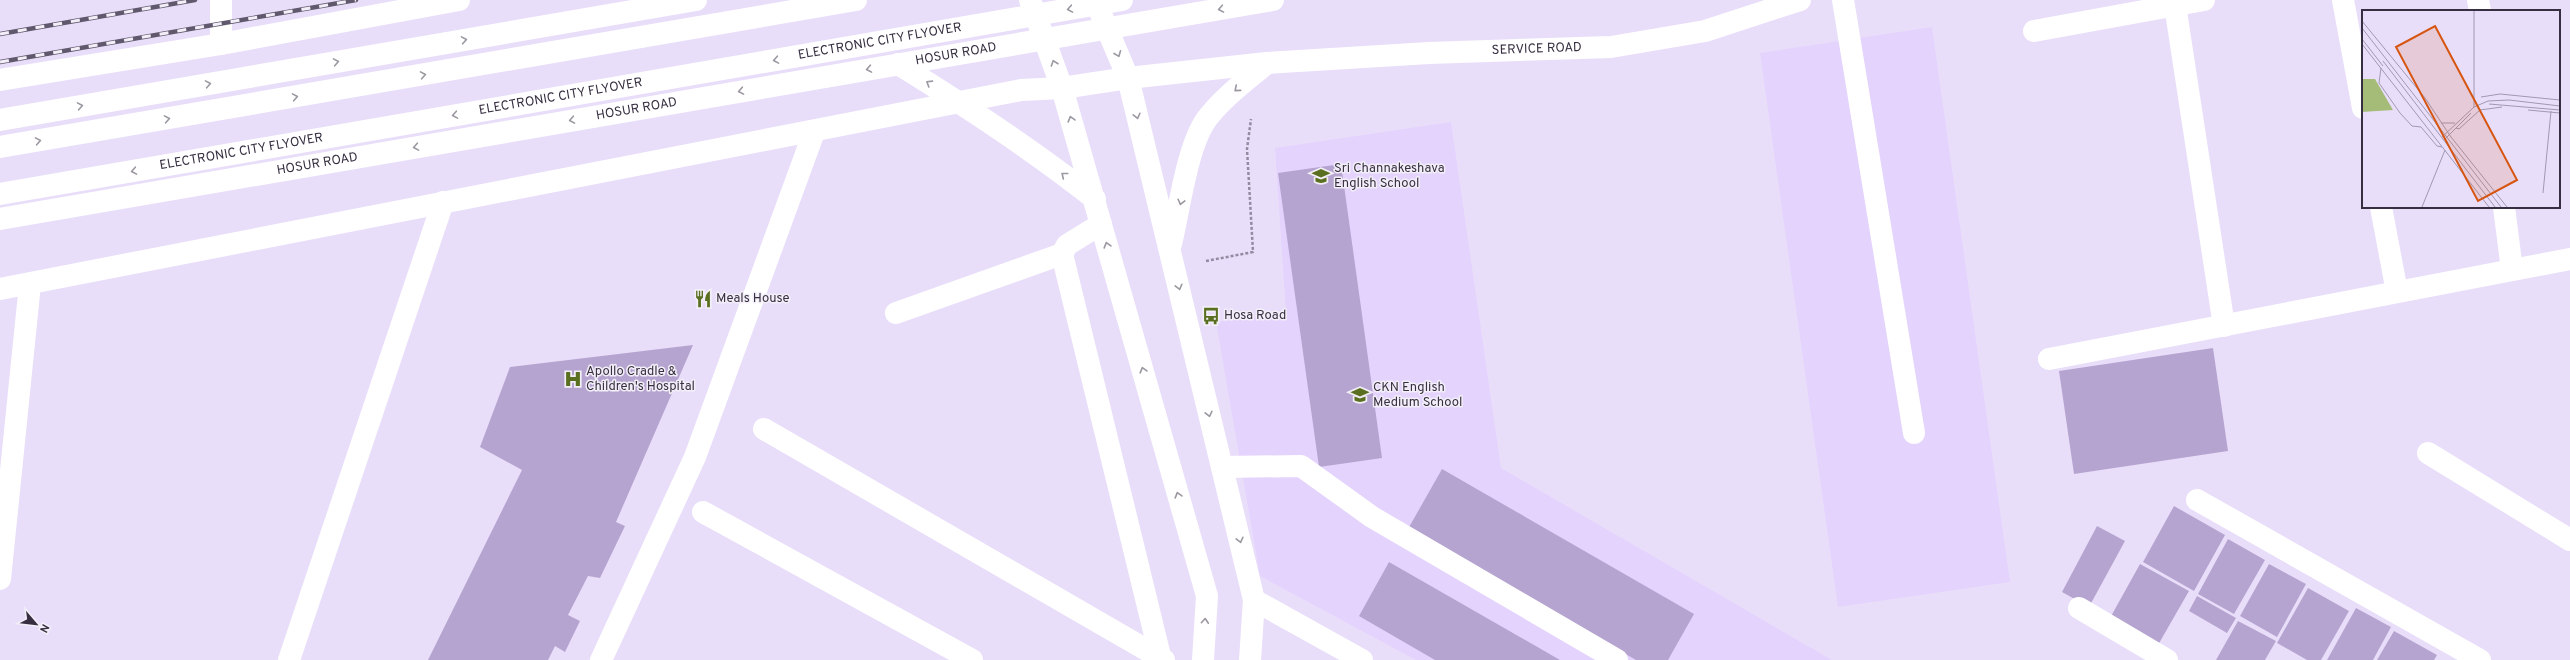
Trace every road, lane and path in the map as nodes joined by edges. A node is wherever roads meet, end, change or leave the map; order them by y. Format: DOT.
graph roads {
  1 [pos="221,0"];
  2 [pos="459,0"];
  3 [pos="696,0"];
  4 [pos="856,0"];
  5 [pos="1030,0"];
  6 [pos="1095,0"];
  7 [pos="1122,0"];
  8 [pos="1273,0"];
  9 [pos="1800,0"];
  10 [pos="1843,0"];
  11 [pos="2204,0"];
  12 [pos="2343,0"];
  13 [pos="2478,0"];
  14 [pos="2175,5"];
  15 [pos="2480,10"];
  16 [pos="1108,29"];
  17 [pos="2034,31"];
  18 [pos="1046,38"];
  19 [pos="220,44"];
  20 [pos="1267,63"];
  21 [pos="898,64"];
  22 [pos="1128,78"];
  23 [pos="0,80"];
  24 [pos="1062,88"];
  25 [pos="961,103"];
  26 [pos="2362,103"];
  27 [pos="0,120"];
  28 [pos="814,132"];
  29 [pos="0,147"];
  30 [pos="1247,149"];
  31 [pos="0,194"];
  32 [pos="1095,199"];
  33 [pos="443,202"];
  34 [pos="2381,208"];
  35 [pos="2504,208"];
  36 [pos="0,219"];
  37 [pos="1101,224"];
  38 [pos="1062,254"];
  39 [pos="1172,258"];
  40 [pos="2570,259"];
  41 [pos="2512,270"];
  42 [pos="30,284"];
  43 [pos="0,289"];
  44 [pos="2397,292"];
  45 [pos="896,313"];
  46 [pos="2224,326"];
  47 [pos="2049,359"];
  48 [pos="764,430"];
  49 [pos="1914,434"];
  50 [pos="2428,453"];
  51 [pos="1222,467"];
  52 [pos="2197,500"];
  53 [pos="702,512"];
  54 [pos="2570,540"];
  55 [pos="0,579"];
  56 [pos="1254,600"];
  57 [pos="2079,608"];
  58 [pos="289,660"];
  59 [pos="601,660"];
  60 [pos="972,660"];
  61 [pos="1162,660"];
  62 [pos="1202,660"];
  63 [pos="1250,660"];
  64 [pos="1362,660"];
  65 [pos="1618,660"];
  66 [pos="2167,660"];
  67 [pos="2480,660"];
  1 -- 19 [label="main road"];
  2 -- 19 [label="main road"];
  27 -- 3 [label="main road, one-way"];
  29 -- 4 [label="main road, one-way"];
  5 -- 18 [label="main road"];
  6 -- 16 [label="main road"];
  7 -- 31 [label="main road, ELECTRONIC CITY FLYOVER, one-way"];
  8 -- 16 [label="main road, HOSUR ROAD, one-way"];
  9 -- 20 [label="main road, SERVICE ROAD"];
  10 -- 49 [label="main road"];
  11 -- 14 [label="main road"];
  12 -- 26 [label="main road"];
  13 -- 15 [label="main road"];
  14 -- 17 [label="main road"];
  14 -- 46 [label="main road"];
  16 -- 18 [label="main road, HOSUR ROAD"];
  16 -- 22 [label="main road, one-way"];
  18 -- 21 [label="main road, HOSUR ROAD"];
  24 -- 18 [label="main road, one-way"];
  19 -- 23 [label="main road"];
  20 -- 22 [label="main road, SERVICE ROAD"];
  20 -- 39 [label="main road, one-way"];
  25 -- 21 [label="main road, one-way"];
  21 -- 36 [label="main road, HOSUR ROAD, one-way"];
  22 -- 24 [label="main road, SERVICE ROAD"];
  22 -- 39 [label="main road, one-way"];
  24 -- 25 [label="main road, SERVICE ROAD"];
  32 -- 24 [label="main road, one-way"];
  25 -- 28 [label="main road, SERVICE ROAD"];
  32 -- 25 [label="main road, one-way"];
  28 -- 33 [label="main road, SERVICE ROAD"];
  28 -- 59 [label="main road"];
  30 -- 39 [label="path"];
  32 -- 37 [label="main road"];
  33 -- 42 [label="main road, SERVICE ROAD"];
  33 -- 58 [label="main road"];
  34 -- 44 [label="main road"];
  35 -- 41 [label="main road"];
  37 -- 38 [label="main road"];
  62 -- 37 [label="main road, one-way"];
  38 -- 45 [label="main road"];
  38 -- 61 [label="main road"];
  39 -- 51 [label="main road, one-way"];
  40 -- 41 [label="main road"];
  41 -- 44 [label="main road"];
  42 -- 43 [label="main road, SERVICE ROAD"];
  42 -- 55 [label="main road"];
  44 -- 46 [label="main road"];
  46 -- 47 [label="main road"];
  48 -- 61 [label="main road"];
  50 -- 54 [label="main road"];
  51 -- 56 [label="main road, one-way"];
  51 -- 65 [label="main road"];
  52 -- 67 [label="main road"];
  53 -- 60 [label="main road"];
  56 -- 63 [label="main road"];
  56 -- 64 [label="main road"];
  57 -- 66 [label="main road"];
}
